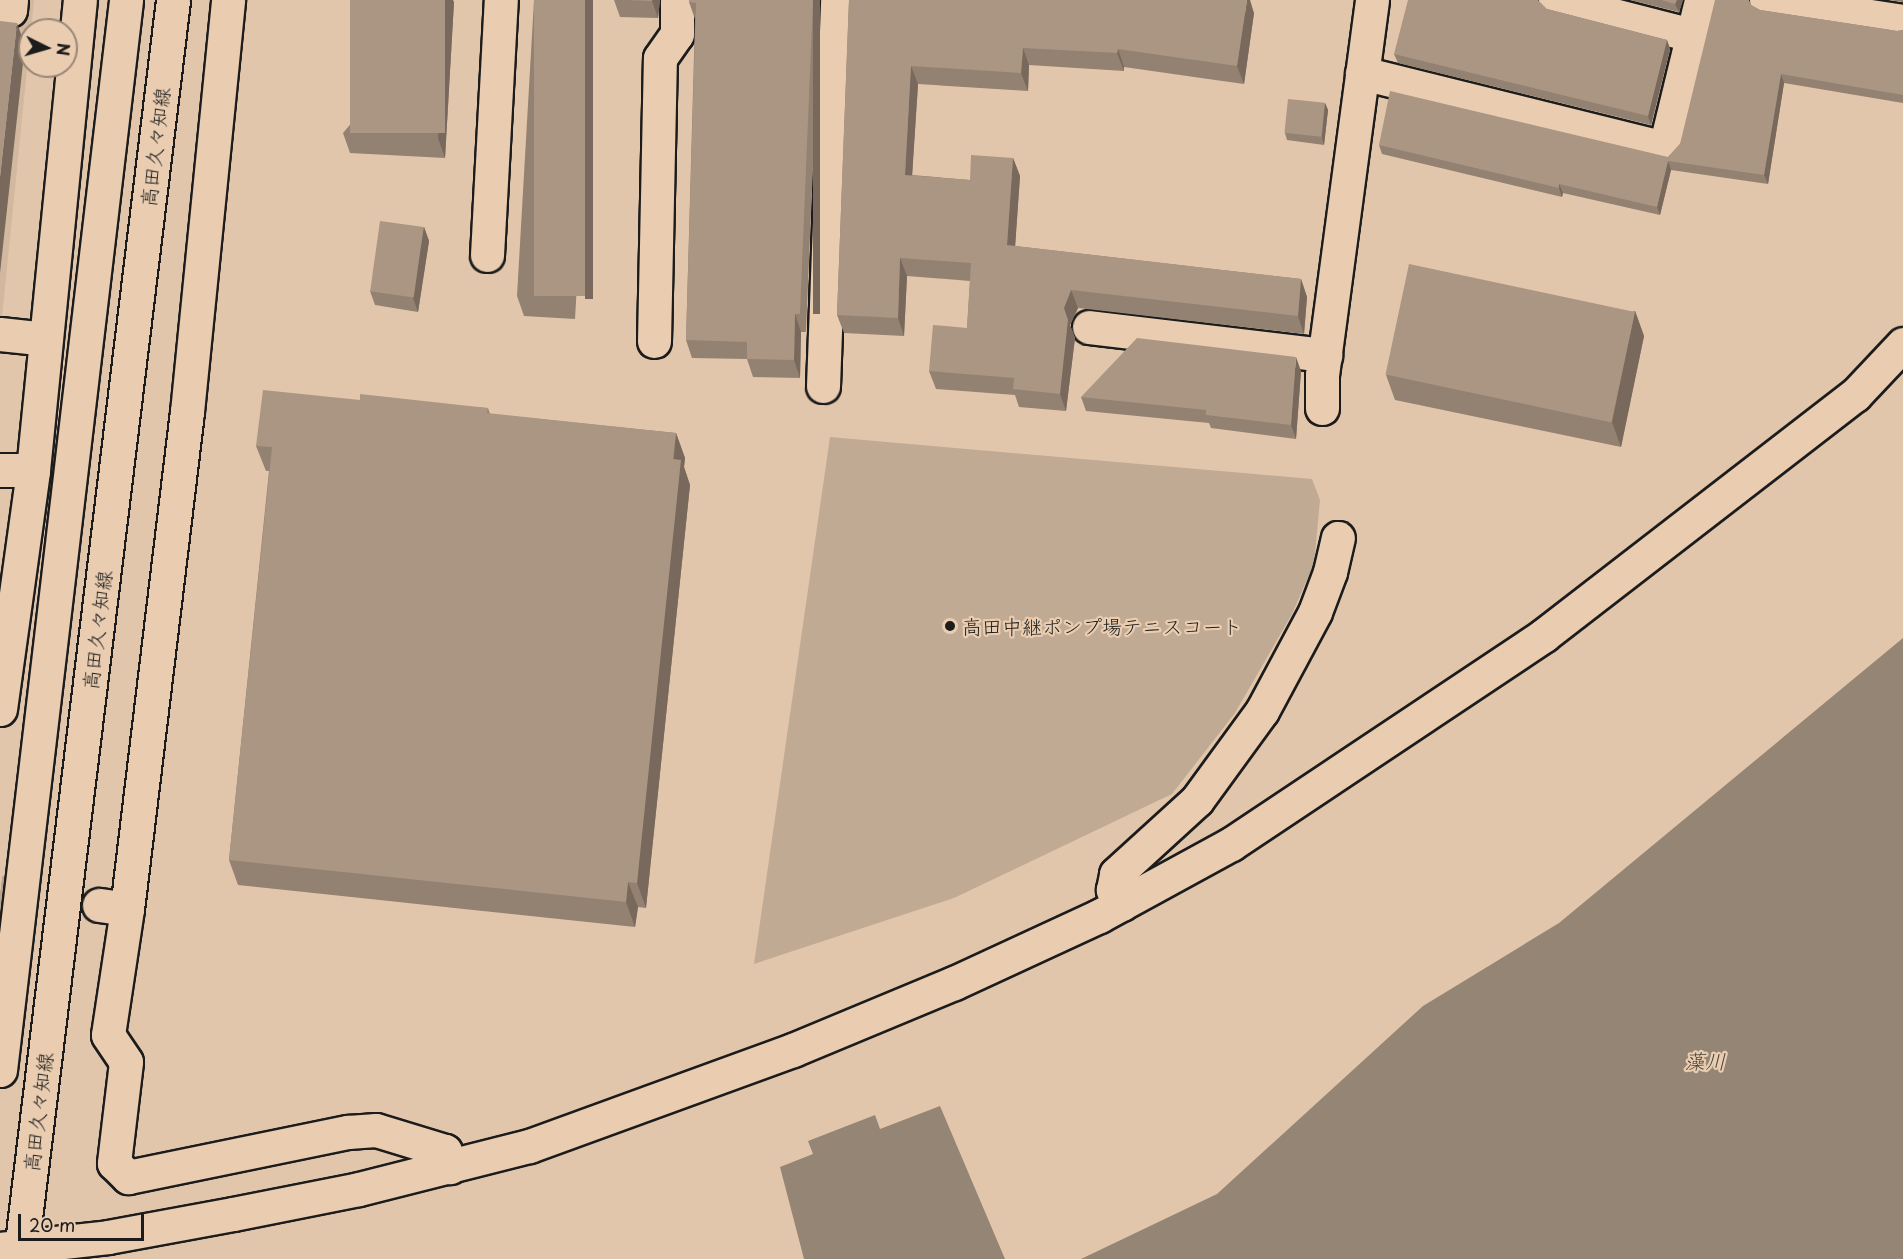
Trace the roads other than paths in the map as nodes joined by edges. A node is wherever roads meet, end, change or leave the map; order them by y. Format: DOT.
graph roads {
  1 [pos="11,0"];
  2 [pos="80,0"];
  3 [pos="126,0"];
  4 [pos="173,0"];
  5 [pos="228,0"];
  6 [pos="501,0"];
  7 [pos="677,0"];
  8 [pos="837,0"];
  9 [pos="1372,0"];
  10 [pos="1555,0"];
  11 [pos="1701,0"];
  12 [pos="1766,0"];
  13 [pos="0,9"];
  14 [pos="1903,21"];
  15 [pos="1695,36"];
  16 [pos="1362,73"];
  17 [pos="487,255"];
  18 [pos="1089,327"];
  19 [pos="0,334"];
  20 [pos="46,339"];
  21 [pos="654,341"];
  22 [pos="1903,344"];
  23 [pos="1325,355"];
  24 [pos="823,386"];
  25 [pos="1322,408"];
  26 [pos="0,470"];
  27 [pos="33,470"];
  28 [pos="1338,538"];
  29 [pos="0,709"];
  30 [pos="1122,904"];
  31 [pos="0,1070"];
  32 [pos="450,1167"];
  33 [pos="14,1252"];
  1 -- 13 [label="street"];
  2 -- 20 [label="street"];
  3 -- 31 [label="street"];
  4 -- 33 [label="street, 高田久々知線"];
  5 -- 32 [label="street"];
  6 -- 17 [label="street"];
  7 -- 21 [label="street"];
  8 -- 24 [label="street"];
  9 -- 16 [label="street"];
  10 -- 15 [label="street"];
  11 -- 15 [label="street"];
  12 -- 14 [label="street"];
  15 -- 16 [label="street"];
  16 -- 23 [label="street"];
  18 -- 23 [label="street"];
  19 -- 20 [label="street"];
  20 -- 27 [label="street"];
  22 -- 30 [label="street"];
  23 -- 25 [label="street"];
  26 -- 27 [label="street"];
  27 -- 29 [label="street"];
  28 -- 30 [label="street"];
  30 -- 32 [label="street"];
  32 -- 33 [label="street"];
}
